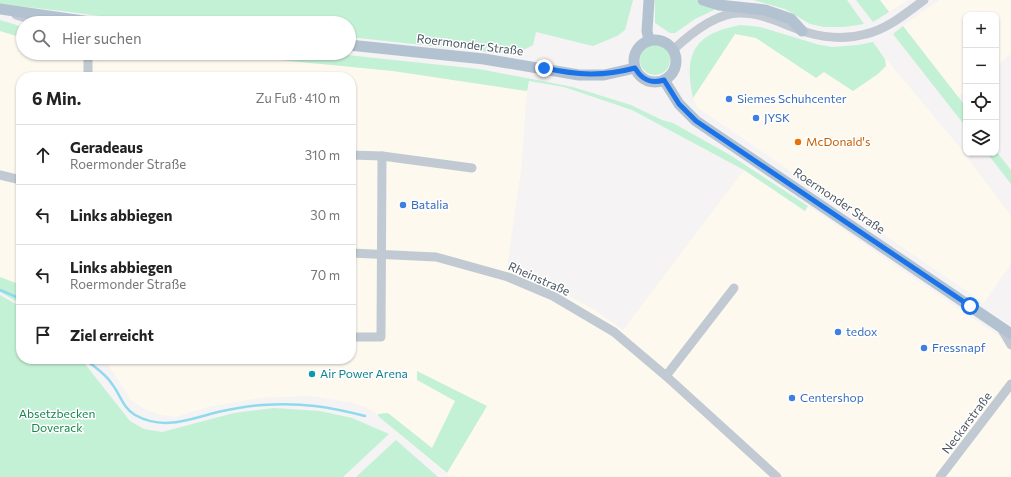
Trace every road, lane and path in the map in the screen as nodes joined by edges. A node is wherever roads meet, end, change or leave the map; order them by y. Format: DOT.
graph roads {
  1 [pos="649,0"];
  2 [pos="703,0"];
  3 [pos="924,0"];
  4 [pos="2,9"];
  5 [pos="17,16"];
  6 [pos="47,16"];
  7 [pos="802,30"];
  8 [pos="649,40"];
  9 [pos="356,46"];
  10 [pos="673,50"];
  11 [pos="87,60"];
  12 [pos="635,68"];
  13 [pos="88,72"];
  14 [pos="664,80"];
  15 [pos="356,155"];
  16 [pos="382,156"];
  17 [pos="472,168"];
  18 [pos="0,175"];
  19 [pos="16,179"];
  20 [pos="356,253"];
  21 [pos="381,254"];
  22 [pos="734,288"];
  23 [pos="1000,327"];
  24 [pos="1011,334"];
  25 [pos="356,337"];
  26 [pos="1011,345"];
  27 [pos="666,376"];
  28 [pos="1011,384"];
  29 [pos="776,477"];
  30 [pos="940,477"];
  1 -- 8 [label="main road"];
  2 -- 7 [label="main road"];
  3 -- 7 [label="street"];
  4 -- 5 [label="street"];
  4 -- 6 [label="main road"];
  7 -- 10 [label="street"];
  8 -- 10 [label="main road"];
  8 -- 12 [label="main road"];
  9 -- 12 [label="main road, Roermonder Straße"];
  10 -- 14 [label="main road"];
  11 -- 13 [label="street"];
  12 -- 14 [label="main road"];
  14 -- 23 [label="main road, Roermonder Straße"];
  15 -- 16 [label="street"];
  16 -- 17 [label="street"];
  16 -- 21 [label="street"];
  18 -- 19 [label="street"];
  20 -- 21 [label="street, Rheinstraße"];
  21 -- 25 [label="street"];
  21 -- 27 [label="street, Rheinstraße"];
  22 -- 27 [label="street"];
  23 -- 24 [label="main road, Roermonder Straße"];
  23 -- 26 [label="street"];
  27 -- 29 [label="street, Rheinstraße"];
  28 -- 30 [label="street, Neckarstraße"];
}
